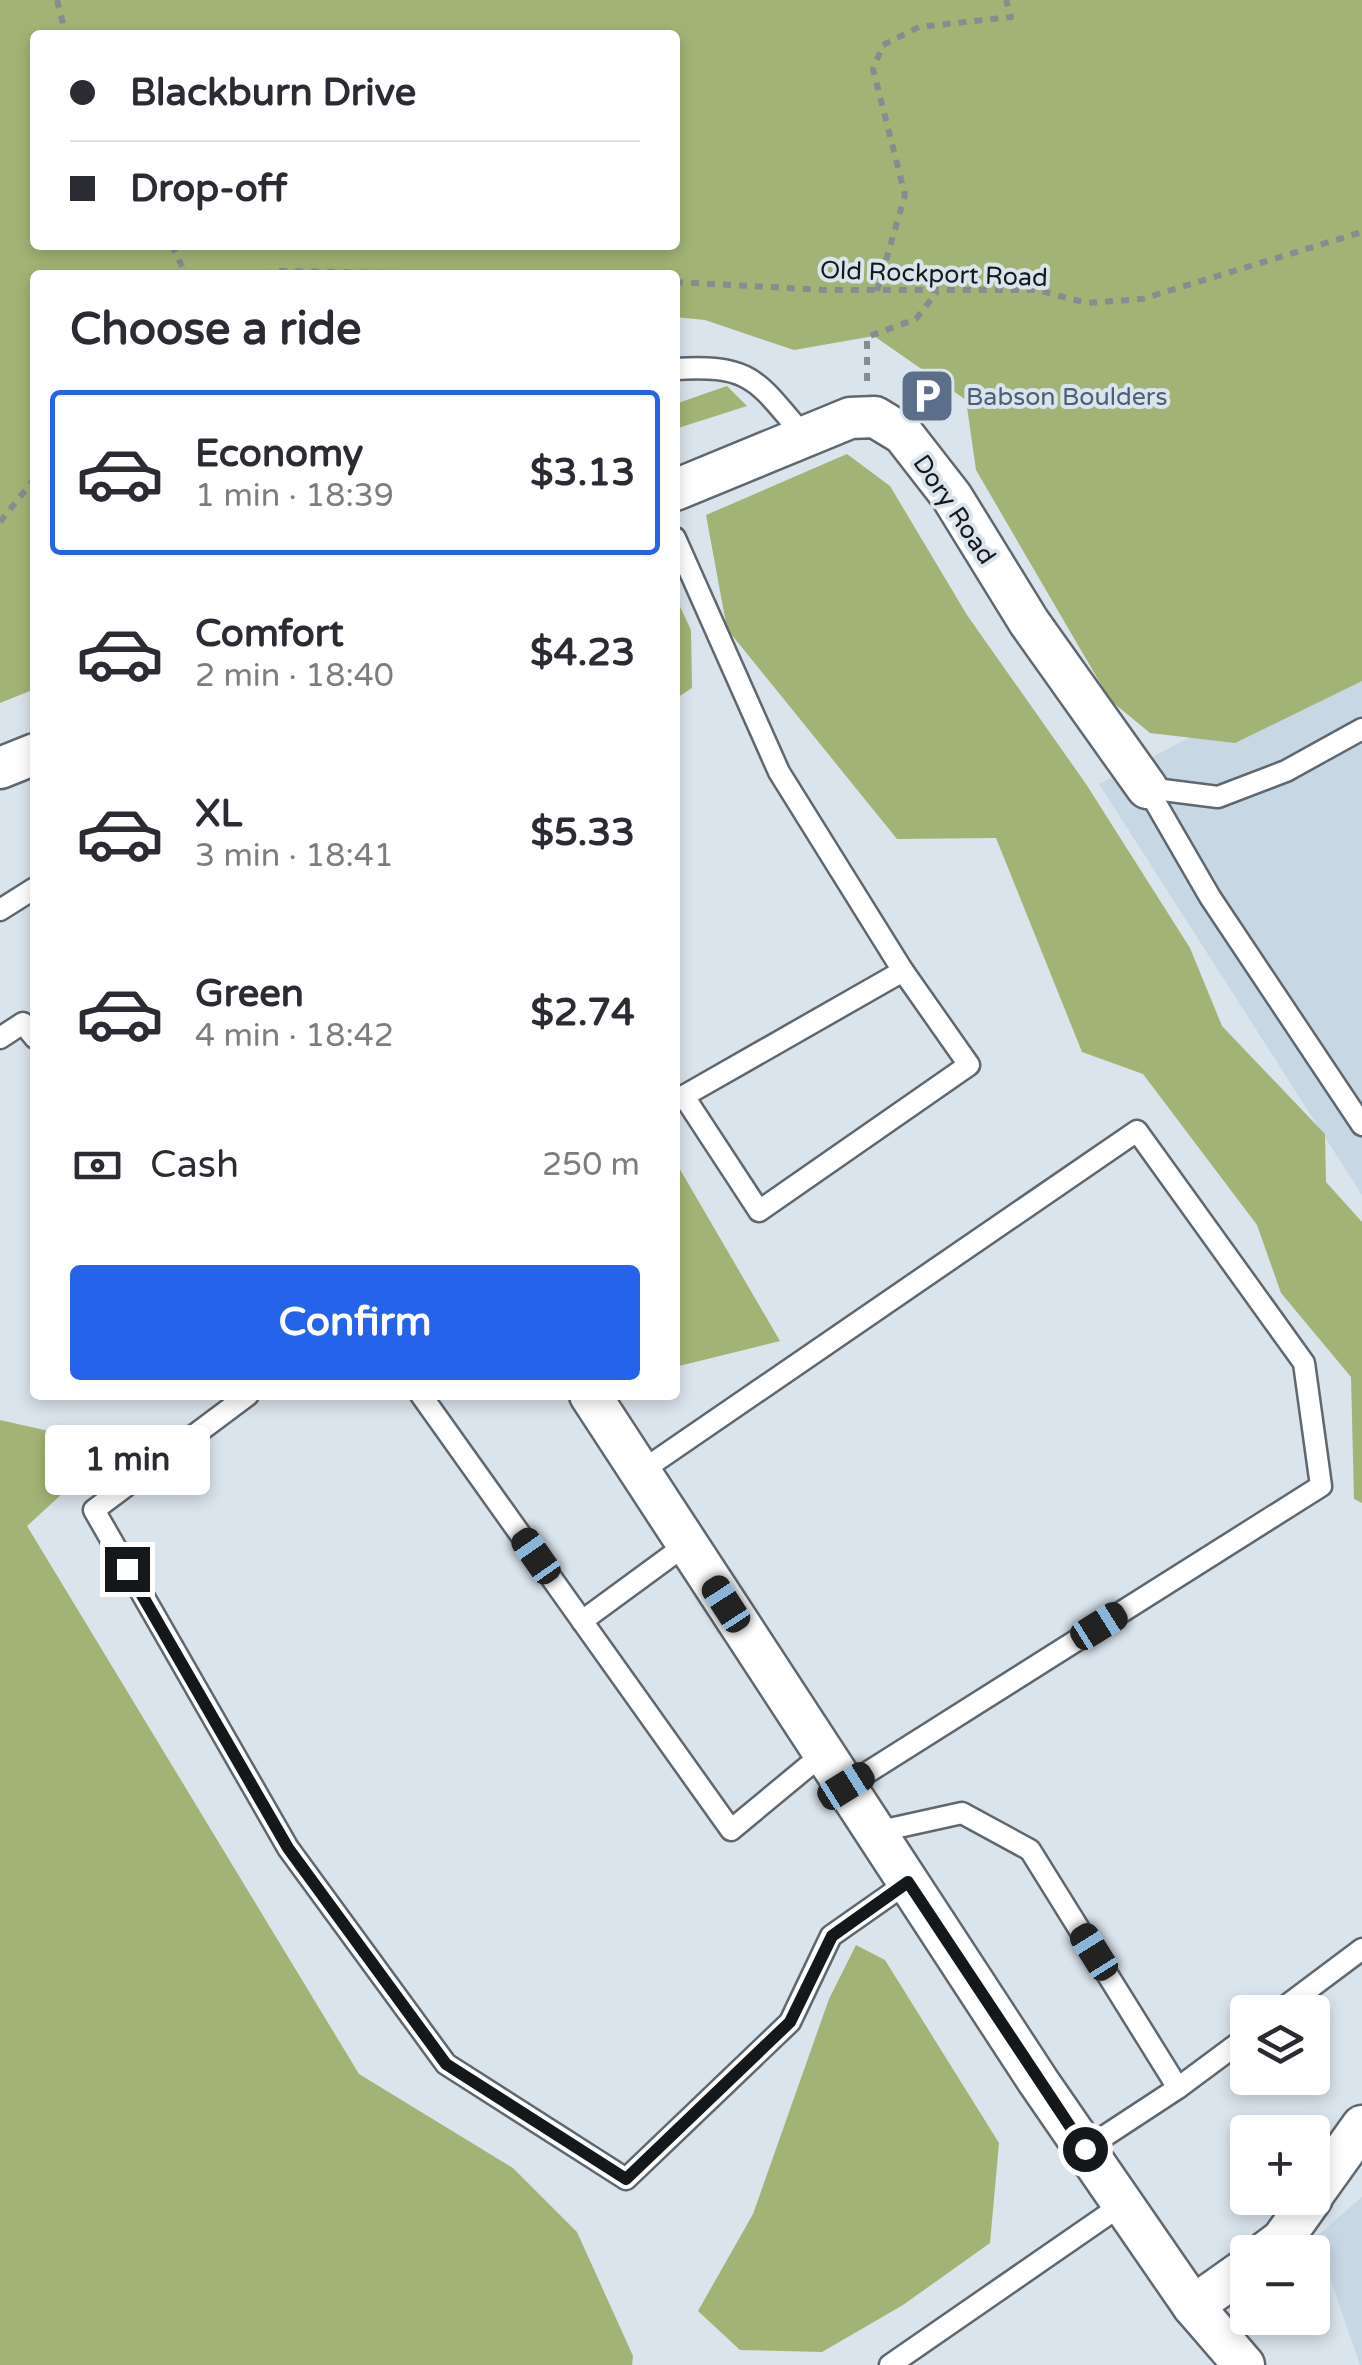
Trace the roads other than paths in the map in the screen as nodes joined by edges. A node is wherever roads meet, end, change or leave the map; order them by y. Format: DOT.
graph roads {
  1 [pos="680,368"];
  2 [pos="805,438"];
  3 [pos="680,488"];
  4 [pos="680,549"];
  5 [pos="1362,728"];
  6 [pos="30,756"];
  7 [pos="0,768"];
  8 [pos="1147,788"];
  9 [pos="30,891"];
  10 [pos="0,910"];
  11 [pos="904,970"];
  12 [pos="30,1032"];
  13 [pos="0,1038"];
  14 [pos="680,1099"];
  15 [pos="1362,1125"];
  16 [pos="241,1400"];
  17 [pos="425,1400"];
  18 [pos="593,1400"];
  19 [pos="640,1472"];
  20 [pos="688,1544"];
  21 [pos="582,1621"];
  22 [pos="835,1770"];
  23 [pos="876,1832"];
  24 [pos="908,1882"];
  25 [pos="1362,1950"];
  26 [pos="1301,1995"];
  27 [pos="1230,2049"];
  28 [pos="1178,2088"];
  29 [pos="1362,2126"];
  30 [pos="1085,2149"];
  31 [pos="1330,2171"];
  32 [pos="1123,2204"];
  33 [pos="1230,2280"];
  34 [pos="1193,2306"];
  35 [pos="1233,2361"];
  36 [pos="890,2365"];
  1 -- 2 [label="lane"];
  2 -- 3 [label="street"];
  2 -- 8 [label="street, Dory Road"];
  4 -- 11 [label="lane"];
  5 -- 8 [label="lane"];
  6 -- 7 [label="street"];
  8 -- 15 [label="lane"];
  9 -- 10 [label="lane"];
  11 -- 14 [label="lane"];
  11 -- 14 [label="lane"];
  12 -- 13 [label="lane"];
  16 -- 24 [label="lane"];
  17 -- 21 [label="lane"];
  18 -- 19 [label="street"];
  19 -- 20 [label="street"];
  19 -- 22 [label="lane"];
  20 -- 21 [label="lane"];
  20 -- 22 [label="street"];
  21 -- 22 [label="lane"];
  22 -- 23 [label="street"];
  23 -- 24 [label="street"];
  23 -- 28 [label="lane"];
  24 -- 30 [label="street"];
  25 -- 26 [label="lane"];
  27 -- 28 [label="lane"];
  28 -- 30 [label="lane"];
  29 -- 31 [label="street"];
  30 -- 32 [label="street"];
  32 -- 34 [label="street"];
  32 -- 36 [label="lane"];
  33 -- 34 [label="street"];
  34 -- 35 [label="street"];
}
